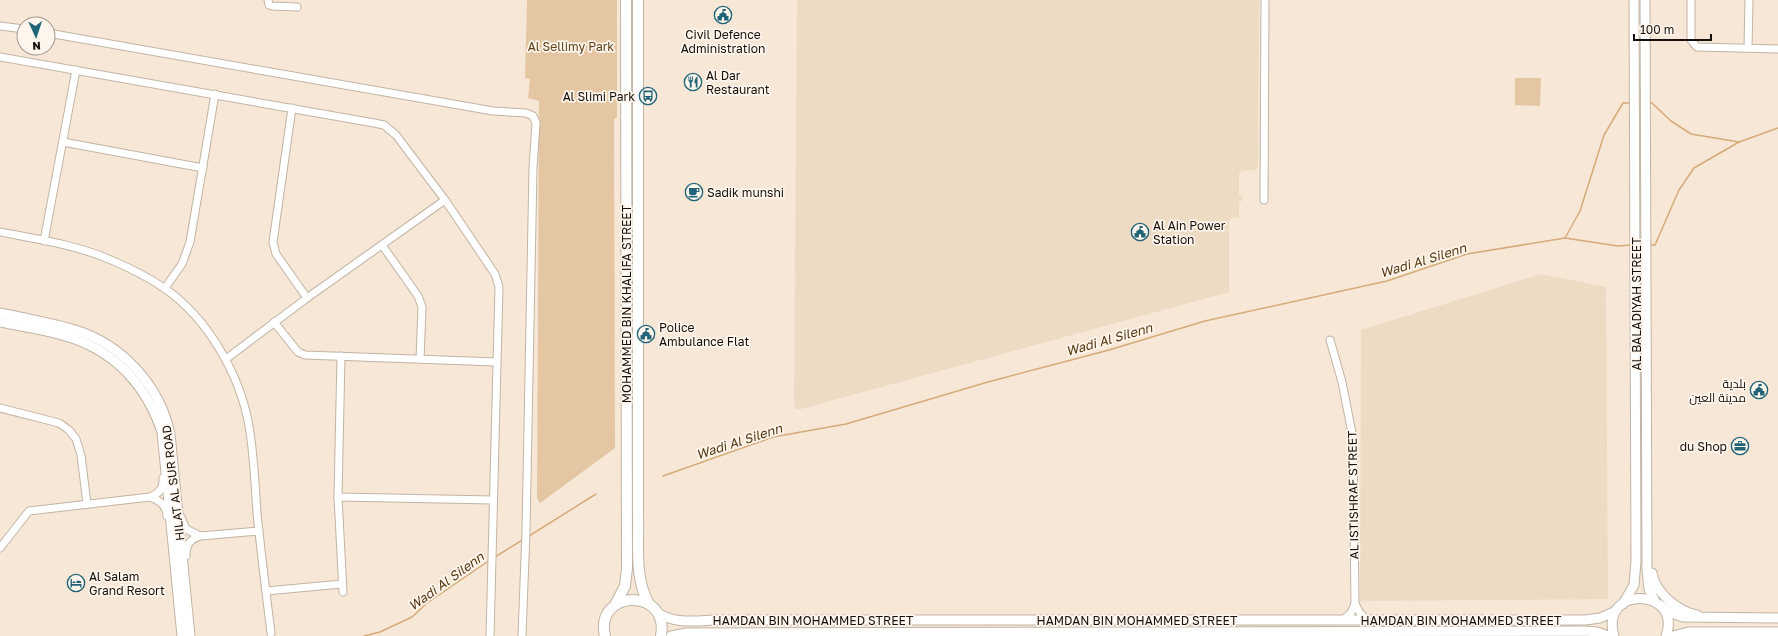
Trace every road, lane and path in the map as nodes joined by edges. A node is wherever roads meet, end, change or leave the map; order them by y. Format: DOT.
graph roads {
  1 [pos="268,0"];
  2 [pos="626,0"];
  3 [pos="638,0"];
  4 [pos="1265,0"];
  5 [pos="1634,0"];
  6 [pos="1645,0"];
  7 [pos="1691,0"];
  8 [pos="1748,0"];
  9 [pos="297,7"];
  10 [pos="0,26"];
  11 [pos="16,28"];
  12 [pos="56,35"];
  13 [pos="1748,48"];
  14 [pos="1778,49"];
  15 [pos="0,57"];
  16 [pos="76,70"];
  17 [pos="215,94"];
  18 [pos="292,108"];
  19 [pos="63,142"];
  20 [pos="203,168"];
  21 [pos="444,200"];
  22 [pos="1264,200"];
  23 [pos="0,232"];
  24 [pos="44,241"];
  25 [pos="382,245"];
  26 [pos="165,288"];
  27 [pos="307,298"];
  28 [pos="0,312"];
  29 [pos="0,322"];
  30 [pos="274,322"];
  31 [pos="1330,340"];
  32 [pos="341,356"];
  33 [pos="226,358"];
  34 [pos="420,359"];
  35 [pos="496,362"];
  36 [pos="0,408"];
  37 [pos="164,458"];
  38 [pos="150,497"];
  39 [pos="338,497"];
  40 [pos="176,499"];
  41 [pos="493,500"];
  42 [pos="87,504"];
  43 [pos="259,531"];
  44 [pos="171,534"];
  45 [pos="200,536"];
  46 [pos="1647,547"];
  47 [pos="0,548"];
  48 [pos="184,574"];
  49 [pos="342,584"];
  50 [pos="266,591"];
  51 [pos="343,592"];
  52 [pos="1658,603"];
  53 [pos="649,604"];
  54 [pos="1355,604"];
  55 [pos="1623,604"];
  56 [pos="615,605"];
  57 [pos="1616,611"];
  58 [pos="658,613"];
  59 [pos="1710,618"];
  60 [pos="1778,618"];
  61 [pos="1343,620"];
  62 [pos="1367,620"];
  63 [pos="1704,632"];
  64 [pos="1778,632"];
  65 [pos="271,633"];
  66 [pos="1017,634"];
  67 [pos="1035,634"];
  68 [pos="1215,634"];
  69 [pos="1249,634"];
  70 [pos="1447,634"];
  71 [pos="1467,634"];
  72 [pos="182,636"];
  73 [pos="190,636"];
  74 [pos="490,636"];
  75 [pos="522,636"];
  76 [pos="605,636"];
  77 [pos="661,636"];
  78 [pos="671,636"];
  79 [pos="1608,636"];
  80 [pos="1614,636"];
  81 [pos="1666,636"];
  82 [pos="1673,636"];
  83 [pos="1692,636"];
  1 -- 9 [label="street"];
  2 -- 56 [label="highway, MOHAMMED BIN KHALIFA STREET"];
  3 -- 53 [label="highway, MOHAMMED BIN KHALIFA STREET"];
  4 -- 22 [label="street"];
  5 -- 55 [label="main road, AL BALADIYAH STREET"];
  6 -- 46 [label="main road, AL BALADIYAH STREET"];
  7 -- 13 [label="street"];
  8 -- 13 [label="street"];
  10 -- 11 [label="street"];
  12 -- 75 [label="street"];
  13 -- 14 [label="street"];
  15 -- 16 [label="street"];
  16 -- 17 [label="street"];
  16 -- 19 [label="street"];
  17 -- 18 [label="street"];
  17 -- 20 [label="street"];
  18 -- 21 [label="street"];
  18 -- 27 [label="street"];
  19 -- 20 [label="street"];
  19 -- 24 [label="street"];
  20 -- 26 [label="street"];
  21 -- 25 [label="street"];
  21 -- 35 [label="street"];
  23 -- 24 [label="street"];
  24 -- 26 [label="street"];
  25 -- 27 [label="street"];
  25 -- 34 [label="street"];
  26 -- 33 [label="street"];
  27 -- 30 [label="street"];
  28 -- 40 [label="main road, HILAT AL SUR ROAD"];
  29 -- 37 [label="main road, HILAT AL SUR ROAD"];
  30 -- 32 [label="street"];
  30 -- 33 [label="street"];
  31 -- 54 [label="street, AL ISTISHRAF STREET"];
  32 -- 34 [label="street"];
  32 -- 39 [label="street"];
  33 -- 43 [label="street"];
  34 -- 35 [label="street"];
  35 -- 41 [label="street"];
  36 -- 42 [label="street"];
  37 -- 38 [label="street"];
  37 -- 44 [label="main road, HILAT AL SUR ROAD"];
  38 -- 42 [label="street"];
  38 -- 44 [label="street"];
  39 -- 41 [label="street"];
  39 -- 49 [label="street"];
  40 -- 45 [label="street"];
  40 -- 48 [label="main road, HILAT AL SUR ROAD"];
  41 -- 74 [label="street"];
  42 -- 47 [label="street"];
  43 -- 45 [label="street"];
  43 -- 50 [label="street"];
  44 -- 72 [label="main road, HILAT AL SUR ROAD"];
  45 -- 48 [label="street"];
  46 -- 52 [label="main road, AL BALADIYAH STREET"];
  46 -- 59 [label="main road"];
  48 -- 73 [label="main road, HILAT AL SUR ROAD"];
  49 -- 50 [label="street"];
  49 -- 51 [label="street"];
  50 -- 65 [label="street"];
  52 -- 55 [label="main road"];
  52 -- 59 [label="main road"];
  52 -- 81 [label="main road, AL BALADIYAH STREET"];
  53 -- 56 [label="highway"];
  53 -- 58 [label="highway"];
  54 -- 61 [label="street"];
  54 -- 62 [label="street"];
  55 -- 57 [label="main road"];
  56 -- 76 [label="highway, MOHAMMED BIN KHALIFA STREET"];
  57 -- 62 [label="main road, HAMDAN BIN MOHAMMED STREET"];
  57 -- 80 [label="main road"];
  58 -- 61 [label="main road, HAMDAN BIN MOHAMMED STREET"];
  58 -- 77 [label="highway"];
  59 -- 60 [label="main road"];
  61 -- 62 [label="main road, HAMDAN BIN MOHAMMED STREET"];
  63 -- 64 [label="main road"];
  63 -- 82 [label="main road"];
  63 -- 83 [label="main road"];
  66 -- 67 [label="main road, HAMDAN BIN MOHAMMED STREET"];
  66 -- 78 [label="main road, HAMDAN BIN MOHAMMED STREET"];
  67 -- 68 [label="main road, HAMDAN BIN MOHAMMED STREET"];
  68 -- 69 [label="main road, HAMDAN BIN MOHAMMED STREET"];
  69 -- 70 [label="main road, HAMDAN BIN MOHAMMED STREET"];
  70 -- 71 [label="main road, HAMDAN BIN MOHAMMED STREET"];
  71 -- 79 [label="main road, HAMDAN BIN MOHAMMED STREET"];
}
